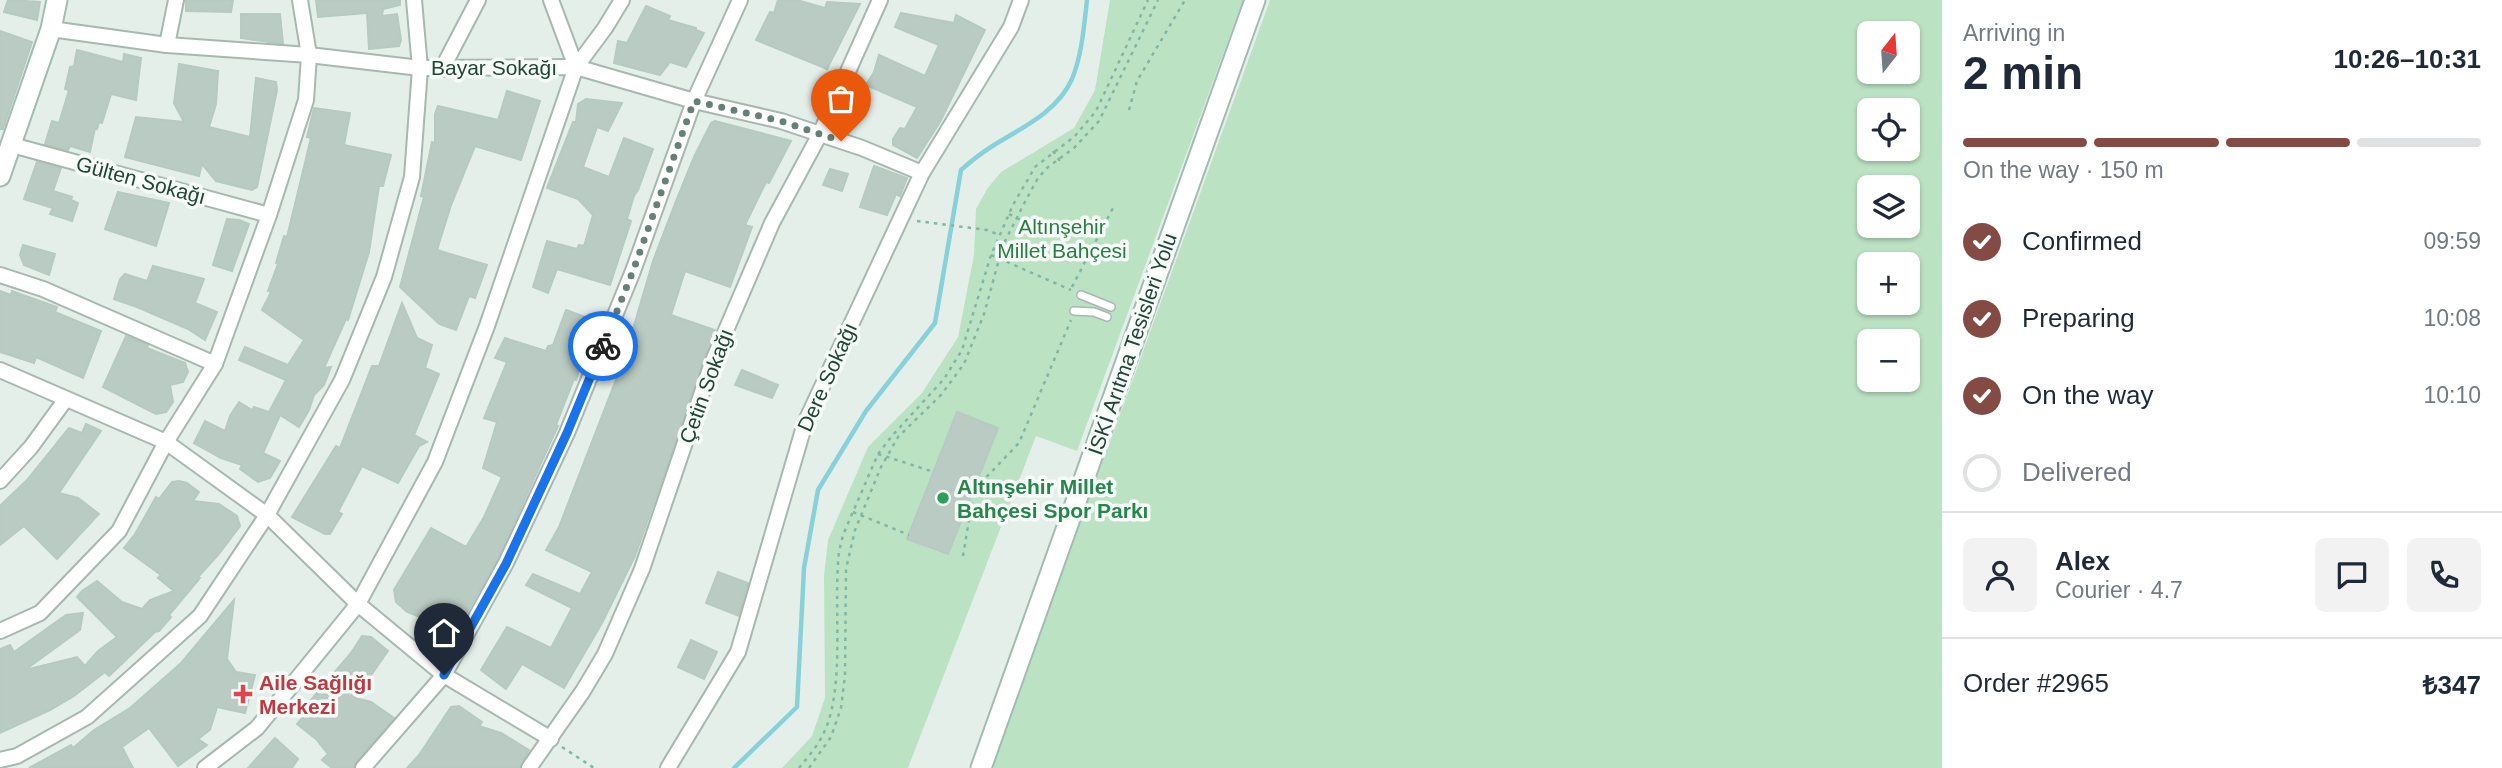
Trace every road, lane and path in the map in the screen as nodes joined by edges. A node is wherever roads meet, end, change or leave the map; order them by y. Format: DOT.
graph roads {
  1 [pos="57,0"];
  2 [pos="176,0"];
  3 [pos="300,0"];
  4 [pos="414,0"];
  5 [pos="478,0"];
  6 [pos="551,0"];
  7 [pos="622,0"];
  8 [pos="740,0"];
  9 [pos="880,0"];
  10 [pos="1021,0"];
  11 [pos="1147,0"];
  12 [pos="1158,0"];
  13 [pos="1185,0"];
  14 [pos="1255,0"];
  15 [pos="51,29"];
  16 [pos="166,45"];
  17 [pos="309,55"];
  18 [pos="1118,60"];
  19 [pos="1127,64"];
  20 [pos="576,67"];
  21 [pos="420,68"];
  22 [pos="442,69"];
  23 [pos="694,101"];
  24 [pos="1129,110"];
  25 [pos="820,134"];
  26 [pos="12,145"];
  27 [pos="1053,151"];
  28 [pos="1059,159"];
  29 [pos="1062,164"];
  30 [pos="922,173"];
  31 [pos="0,176"];
  32 [pos="1114,206"];
  33 [pos="1009,214"];
  34 [pos="269,215"];
  35 [pos="1017,217"];
  36 [pos="1023,221"];
  37 [pos="922,223"];
  38 [pos="999,235"];
  39 [pos="991,255"];
  40 [pos="999,258"];
  41 [pos="0,275"];
  42 [pos="1071,290"];
  43 [pos="1081,295"];
  44 [pos="1111,307"];
  45 [pos="1074,311"];
  46 [pos="1107,317"];
  47 [pos="215,364"];
  48 [pos="0,370"];
  49 [pos="66,399"];
  50 [pos="166,442"];
  51 [pos="878,454"];
  52 [pos="886,457"];
  53 [pos="933,472"];
  54 [pos="0,481"];
  55 [pos="853,512"];
  56 [pos="267,515"];
  57 [pos="861,516"];
  58 [pos="909,535"];
  59 [pos="963,556"];
  60 [pos="358,604"];
  61 [pos="0,631"];
  62 [pos="444,675"];
  63 [pos="551,739"];
  64 [pos="0,760"];
  65 [pos="205,768"];
  66 [pos="363,768"];
  67 [pos="529,768"];
  68 [pos="594,768"];
  69 [pos="668,768"];
  70 [pos="799,768"];
  71 [pos="809,768"];
  72 [pos="981,768"];
  1 -- 15 [label="main road"];
  2 -- 16 [label="street"];
  3 -- 17 [label="street"];
  4 -- 21 [label="street"];
  5 -- 22 [label="street"];
  6 -- 20 [label="street"];
  7 -- 20 [label="street"];
  8 -- 23 [label="street"];
  9 -- 25 [label="street, Çetin Sokağı"];
  10 -- 30 [label="street, Dere Sokağı"];
  11 -- 18 [label="path"];
  12 -- 19 [label="path"];
  13 -- 24 [label="path"];
  14 -- 72 [label="main road, İSKİ Arıtma Tesisleri Yolu"];
  15 -- 16 [label="street, Bayar Sokağı"];
  15 -- 26 [label="main road"];
  16 -- 17 [label="street, Bayar Sokağı"];
  17 -- 21 [label="street, Bayar Sokağı"];
  17 -- 34 [label="street"];
  18 -- 19 [label="path"];
  18 -- 27 [label="path"];
  19 -- 28 [label="path"];
  20 -- 22 [label="street, Bayar Sokağı"];
  20 -- 23 [label="street, Bayar Sokağı"];
  20 -- 60 [label="street"];
  21 -- 22 [label="street, Bayar Sokağı"];
  21 -- 56 [label="street"];
  23 -- 25 [label="street, Bayar Sokağı"];
  23 -- 62 [label="street"];
  25 -- 30 [label="street, Bayar Sokağı"];
  25 -- 63 [label="street, Çetin Sokağı"];
  26 -- 31 [label="main road"];
  26 -- 34 [label="street, Gülten Sokağı"];
  27 -- 28 [label="path"];
  27 -- 33 [label="path"];
  28 -- 29 [label="path"];
  28 -- 35 [label="path"];
  30 -- 69 [label="street, Dere Sokağı"];
  32 -- 42 [label="path"];
  33 -- 35 [label="path"];
  33 -- 38 [label="path"];
  34 -- 47 [label="street"];
  35 -- 36 [label="path"];
  35 -- 40 [label="path"];
  37 -- 38 [label="path"];
  38 -- 39 [label="path"];
  39 -- 40 [label="path"];
  39 -- 51 [label="path"];
  40 -- 42 [label="path"];
  40 -- 52 [label="path"];
  41 -- 47 [label="street"];
  42 -- 43 [label="path"];
  43 -- 44 [label="lane"];
  45 -- 46 [label="lane"];
  45 -- 59 [label="path"];
  47 -- 50 [label="street"];
  48 -- 49 [label="street"];
  49 -- 50 [label="street"];
  49 -- 54 [label="street"];
  50 -- 56 [label="street"];
  50 -- 61 [label="street"];
  51 -- 52 [label="path"];
  51 -- 55 [label="path"];
  52 -- 53 [label="path"];
  52 -- 57 [label="path"];
  55 -- 57 [label="path"];
  55 -- 70 [label="path"];
  56 -- 60 [label="street"];
  56 -- 64 [label="street"];
  57 -- 58 [label="path"];
  57 -- 71 [label="path"];
  60 -- 62 [label="street"];
  60 -- 65 [label="street"];
  62 -- 63 [label="street"];
  62 -- 66 [label="street"];
  63 -- 67 [label="street, Çetin Sokağı"];
  63 -- 68 [label="path"];
}
